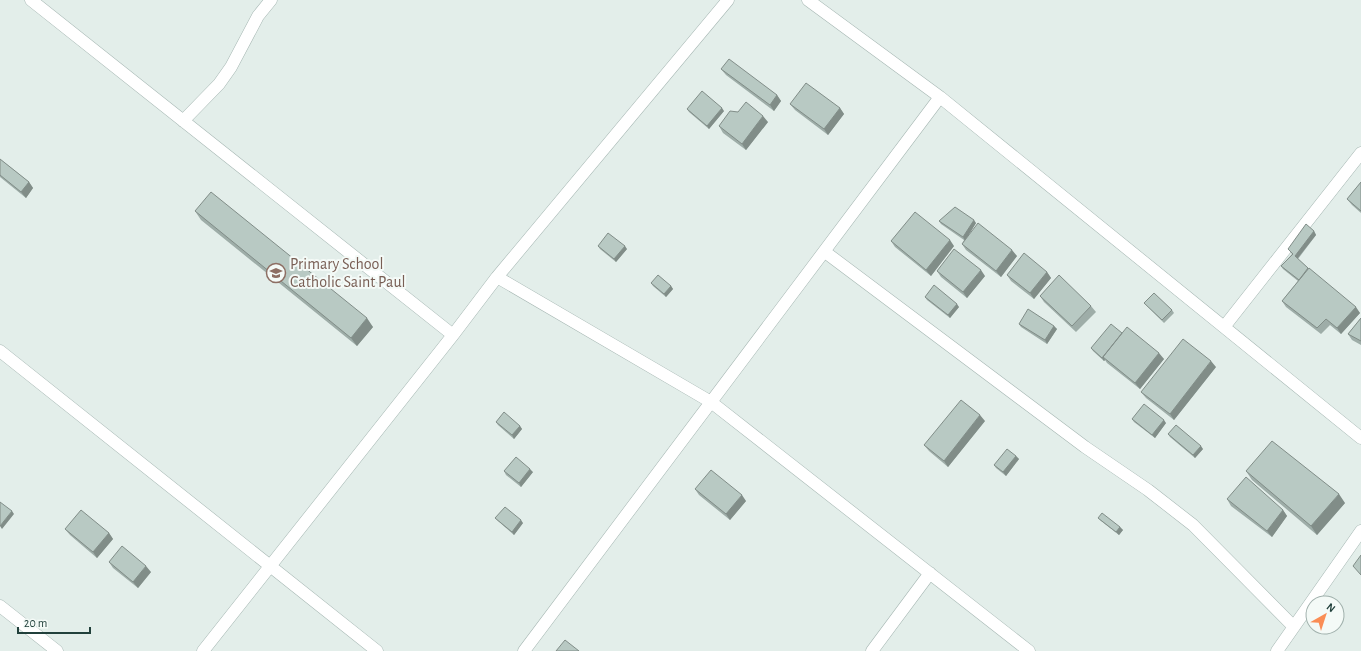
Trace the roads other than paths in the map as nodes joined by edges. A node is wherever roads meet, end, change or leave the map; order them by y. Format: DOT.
graph roads {
  1 [pos="31,0"];
  2 [pos="271,0"];
  3 [pos="728,0"];
  4 [pos="808,0"];
  5 [pos="940,97"];
  6 [pos="183,121"];
  7 [pos="1361,153"];
  8 [pos="825,252"];
  9 [pos="497,277"];
  10 [pos="1224,327"];
  11 [pos="453,335"];
  12 [pos="0,351"];
  13 [pos="711,402"];
  14 [pos="1361,438"];
  15 [pos="1361,531"];
  16 [pos="270,567"];
  17 [pos="930,573"];
  18 [pos="0,606"];
  19 [pos="1294,628"];
  20 [pos="57,651"];
  21 [pos="203,651"];
  22 [pos="377,651"];
  23 [pos="524,651"];
  24 [pos="872,651"];
  25 [pos="1029,651"];
  26 [pos="1277,651"];
  1 -- 6 [label="street"];
  2 -- 6 [label="street"];
  3 -- 9 [label="street"];
  4 -- 5 [label="street"];
  5 -- 8 [label="street"];
  5 -- 10 [label="street"];
  6 -- 11 [label="street"];
  7 -- 10 [label="street"];
  8 -- 13 [label="street"];
  8 -- 19 [label="street"];
  9 -- 11 [label="street"];
  9 -- 13 [label="street"];
  10 -- 14 [label="street"];
  11 -- 16 [label="street"];
  12 -- 16 [label="street"];
  13 -- 17 [label="street"];
  13 -- 23 [label="street"];
  15 -- 19 [label="street"];
  16 -- 21 [label="street"];
  16 -- 22 [label="street"];
  17 -- 24 [label="street"];
  17 -- 25 [label="street"];
  18 -- 20 [label="street"];
  19 -- 26 [label="street"];
}
